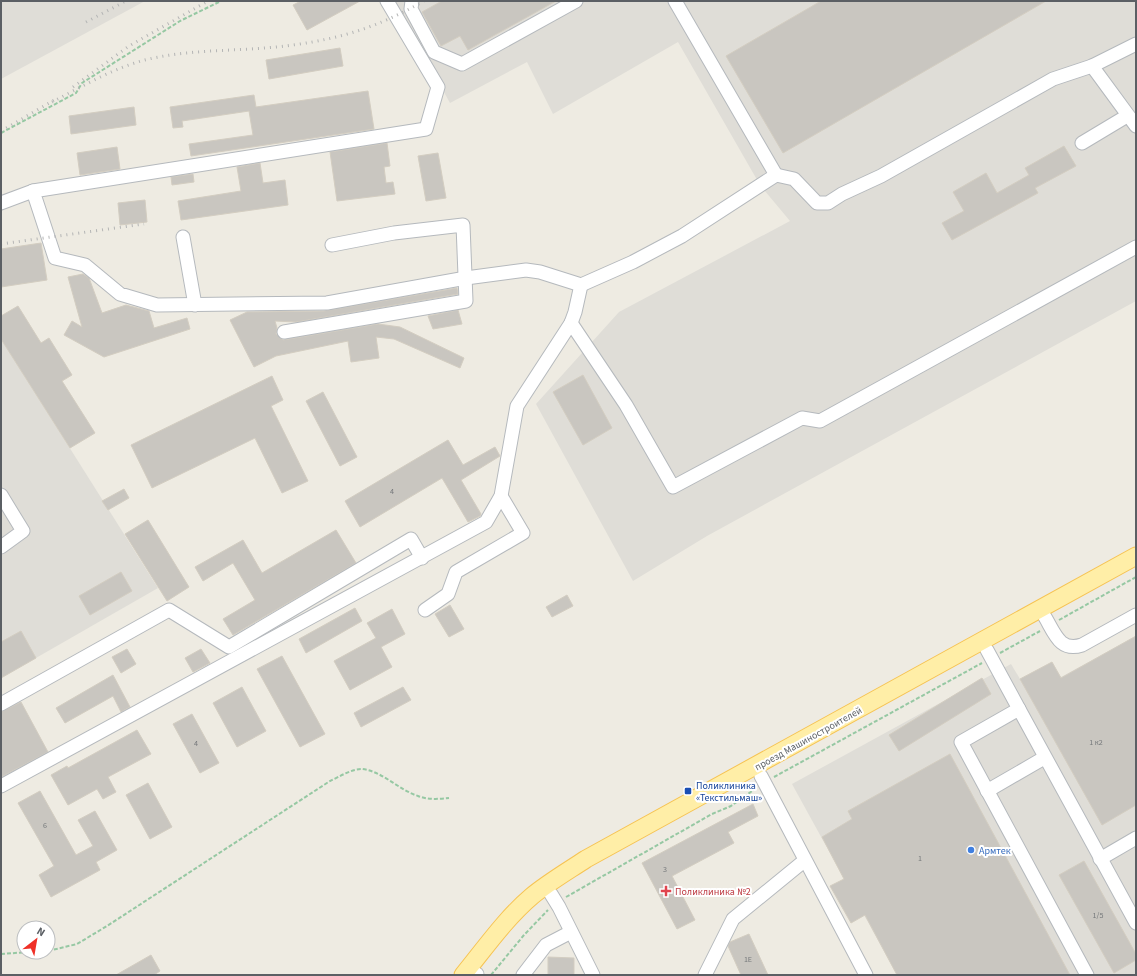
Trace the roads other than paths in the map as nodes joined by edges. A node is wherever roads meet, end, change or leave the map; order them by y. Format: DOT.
graph roads {
  1 [pos="387,1"];
  2 [pos="412,1"];
  3 [pos="576,1"];
  4 [pos="675,1"];
  5 [pos="1136,44"];
  6 [pos="1092,66"];
  7 [pos="1127,116"];
  8 [pos="1136,126"];
  9 [pos="1082,143"];
  10 [pos="776,175"];
  11 [pos="33,191"];
  12 [pos="1,203"];
  13 [pos="184,237"];
  14 [pos="332,244"];
  15 [pos="1136,247"];
  16 [pos="466,278"];
  17 [pos="581,285"];
  18 [pos="195,305"];
  19 [pos="571,323"];
  20 [pos="284,332"];
  21 [pos="1,495"];
  22 [pos="501,496"];
  23 [pos="1,547"];
  24 [pos="1136,556"];
  25 [pos="422,558"];
  26 [pos="1136,568"];
  27 [pos="425,610"];
  28 [pos="1136,615"];
  29 [pos="1048,621"];
  30 [pos="987,649"];
  31 [pos="1,704"];
  32 [pos="1019,709"];
  33 [pos="1044,758"];
  34 [pos="760,775"];
  35 [pos="1,786"];
  36 [pos="987,791"];
  37 [pos="1136,838"];
  38 [pos="1100,859"];
  39 [pos="804,860"];
  40 [pos="553,898"];
  41 [pos="1136,923"];
  42 [pos="571,932"];
  43 [pos="477,975"];
  44 [pos="522,975"];
  45 [pos="593,975"];
  46 [pos="705,975"];
  47 [pos="866,975"];
  48 [pos="1087,975"];
  1 -- 11 [label="lane"];
  2 -- 3 [label="lane"];
  4 -- 10 [label="lane"];
  5 -- 6 [label="lane"];
  6 -- 7 [label="lane"];
  6 -- 10 [label="lane"];
  7 -- 8 [label="lane"];
  7 -- 9 [label="lane"];
  10 -- 17 [label="lane"];
  11 -- 12 [label="lane"];
  11 -- 18 [label="lane"];
  13 -- 18 [label="lane"];
  14 -- 16 [label="lane"];
  15 -- 19 [label="lane"];
  16 -- 17 [label="lane"];
  16 -- 18 [label="lane"];
  16 -- 20 [label="lane"];
  17 -- 19 [label="lane"];
  19 -- 22 [label="lane"];
  21 -- 23 [label="lane"];
  22 -- 25 [label="lane"];
  22 -- 27 [label="lane"];
  24 -- 30 [label="main road, проезд Машиностроителей"];
  25 -- 31 [label="lane"];
  25 -- 35 [label="lane"];
  26 -- 29 [label="main road, проезд Машиностроителей"];
  28 -- 29 [label="lane"];
  29 -- 30 [label="main road, проезд Машиностроителей"];
  30 -- 32 [label="lane"];
  30 -- 34 [label="main road, проезд Машиностроителей"];
  32 -- 33 [label="lane"];
  32 -- 36 [label="lane"];
  33 -- 36 [label="lane"];
  33 -- 38 [label="lane"];
  34 -- 39 [label="lane"];
  34 -- 40 [label="main road, проезд Машиностроителей"];
  34 -- 43 [label="main road, проезд Машиностроителей"];
  36 -- 48 [label="lane"];
  37 -- 38 [label="lane"];
  38 -- 41 [label="lane"];
  39 -- 46 [label="lane"];
  39 -- 47 [label="lane"];
  40 -- 42 [label="lane"];
  40 -- 43 [label="main road, проезд Машиностроителей"];
  42 -- 44 [label="lane"];
  42 -- 45 [label="lane"];
}
